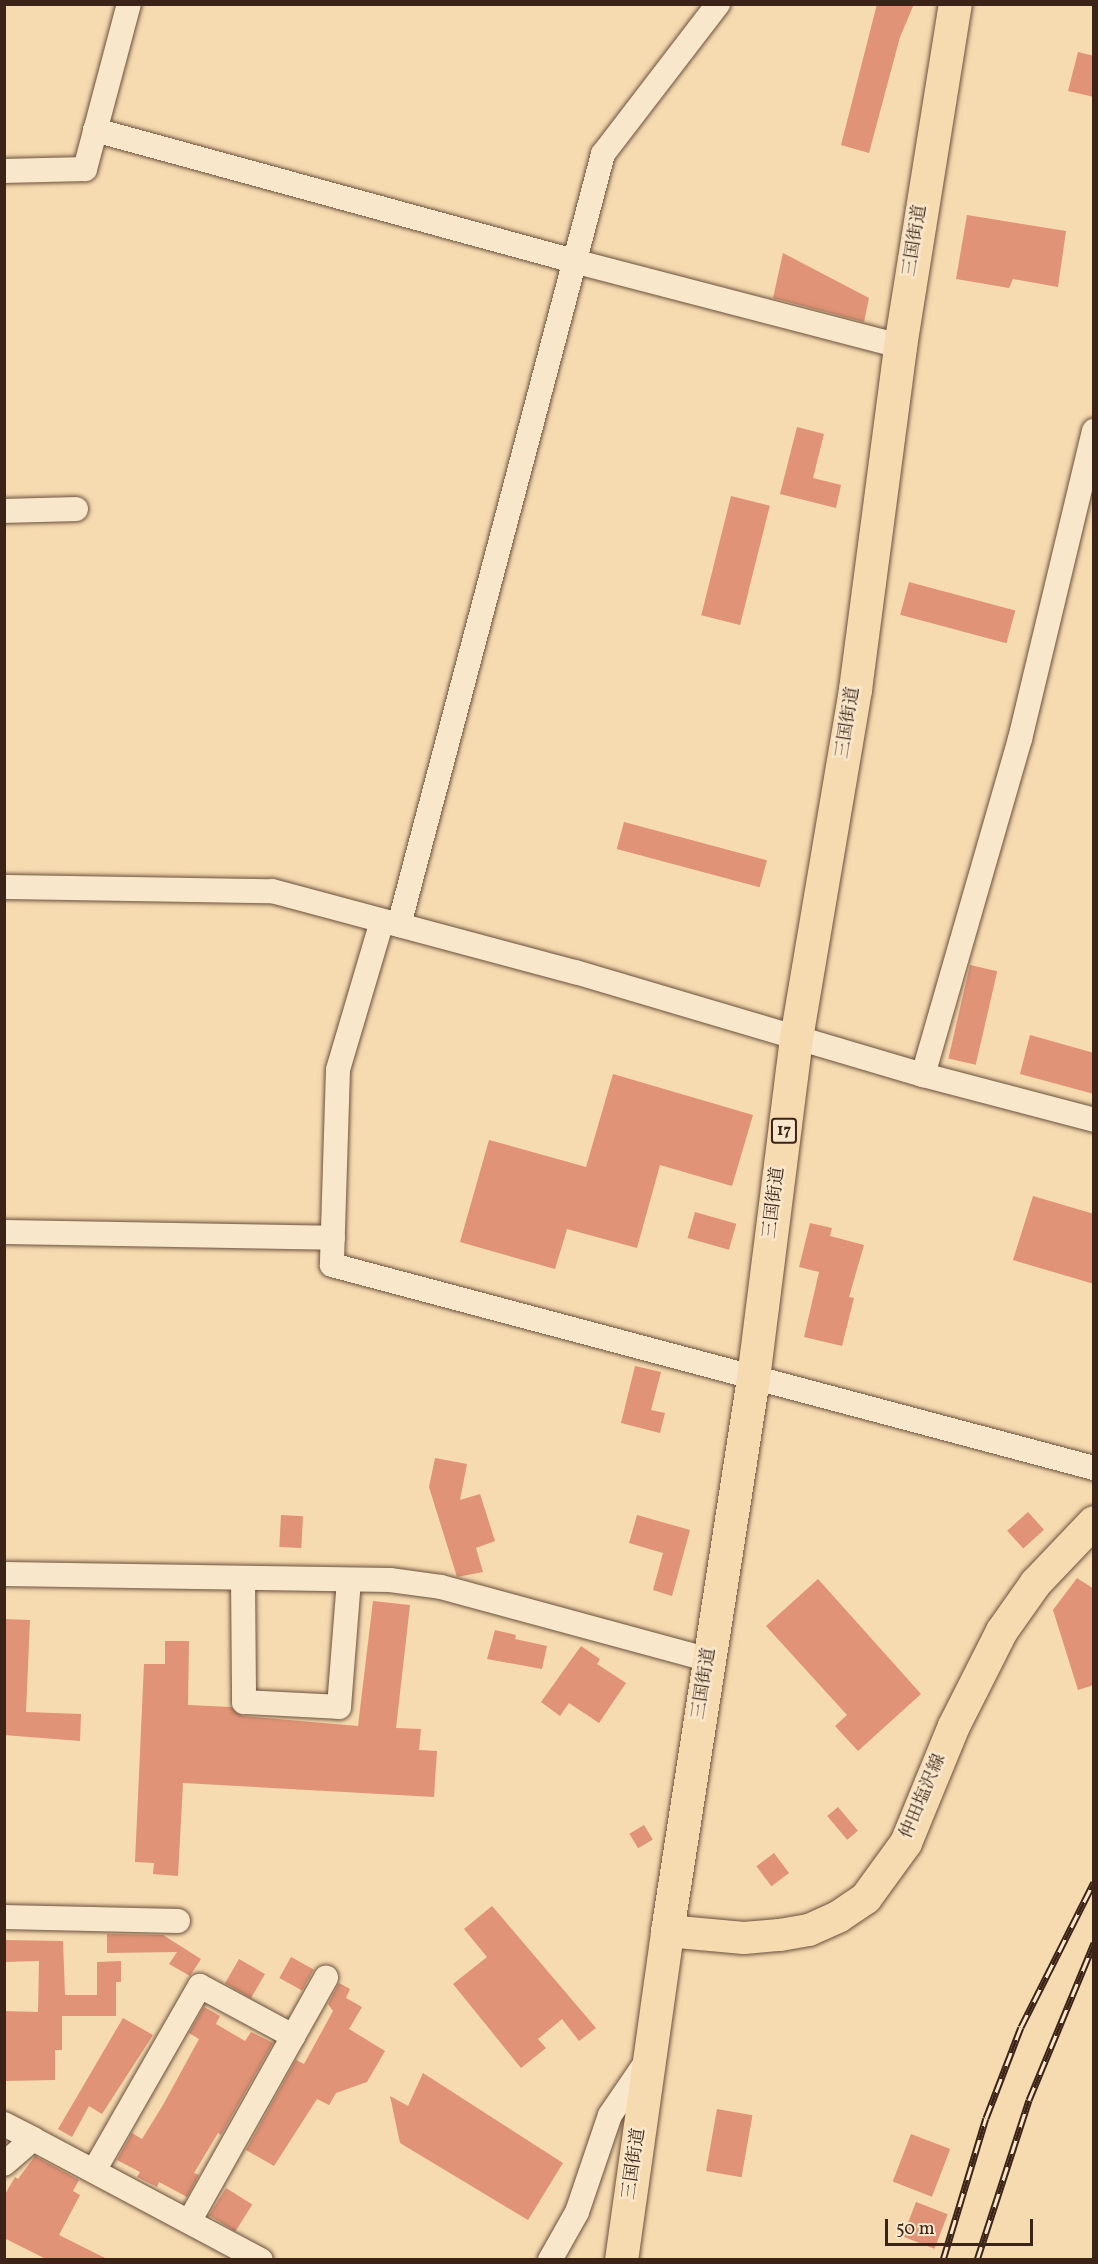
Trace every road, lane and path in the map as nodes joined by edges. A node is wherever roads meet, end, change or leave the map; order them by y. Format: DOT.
graph roads {
  1 [pos="129,4"];
  2 [pos="718,4"];
  3 [pos="955,4"];
  4 [pos="95,130"];
  5 [pos="4,171"];
  6 [pos="576,262"];
  7 [pos="900,346"];
  8 [pos="1094,431"];
  9 [pos="76,509"];
  10 [pos="4,511"];
  11 [pos="4,887"];
  12 [pos="391,923"];
  13 [pos="796,1038"];
  14 [pos="923,1075"];
  15 [pos="1094,1120"];
  16 [pos="4,1232"];
  17 [pos="333,1238"];
  18 [pos="753,1378"];
  19 [pos="1094,1468"];
  20 [pos="1094,1522"];
  21 [pos="4,1574"];
  22 [pos="243,1578"];
  23 [pos="349,1580"];
  24 [pos="709,1660"];
  25 [pos="4,1917"];
  26 [pos="178,1921"];
  27 [pos="667,1931"];
  28 [pos="326,1978"];
  29 [pos="293,2036"];
  30 [pos="650,2057"];
  31 [pos="4,2124"];
  32 [pos="33,2139"];
  33 [pos="4,2164"];
  34 [pos="95,2169"];
  35 [pos="190,2220"];
  36 [pos="261,2259"];
  37 [pos="550,2259"];
  38 [pos="621,2259"];
  1 -- 4 [label="street"];
  2 -- 6 [label="street"];
  3 -- 7 [label="highway, 三国街道 / 17"];
  4 -- 5 [label="street"];
  4 -- 6 [label="street"];
  6 -- 7 [label="street"];
  6 -- 12 [label="street"];
  7 -- 13 [label="highway, 三国街道 / 17"];
  8 -- 14 [label="street"];
  9 -- 10 [label="street"];
  11 -- 12 [label="street"];
  12 -- 13 [label="street"];
  12 -- 17 [label="street"];
  13 -- 14 [label="street"];
  13 -- 18 [label="highway, 三国街道 / 17"];
  14 -- 15 [label="street"];
  16 -- 17 [label="street"];
  17 -- 18 [label="street"];
  18 -- 19 [label="street"];
  18 -- 24 [label="highway, 三国街道 / 17"];
  20 -- 27 [label="main road, 仲田塩沢線"];
  21 -- 22 [label="street"];
  22 -- 23 [label="street"];
  22 -- 23 [label="street"];
  23 -- 24 [label="street"];
  24 -- 27 [label="highway, 三国街道 / 17"];
  25 -- 26 [label="street"];
  27 -- 30 [label="highway, 三国街道 / 17"];
  28 -- 29 [label="street"];
  29 -- 34 [label="street"];
  29 -- 35 [label="street"];
  30 -- 37 [label="street"];
  30 -- 38 [label="highway, 三国街道 / 17"];
  31 -- 32 [label="street"];
  32 -- 33 [label="street"];
  32 -- 34 [label="street"];
  34 -- 35 [label="street"];
  35 -- 36 [label="street"];
}
